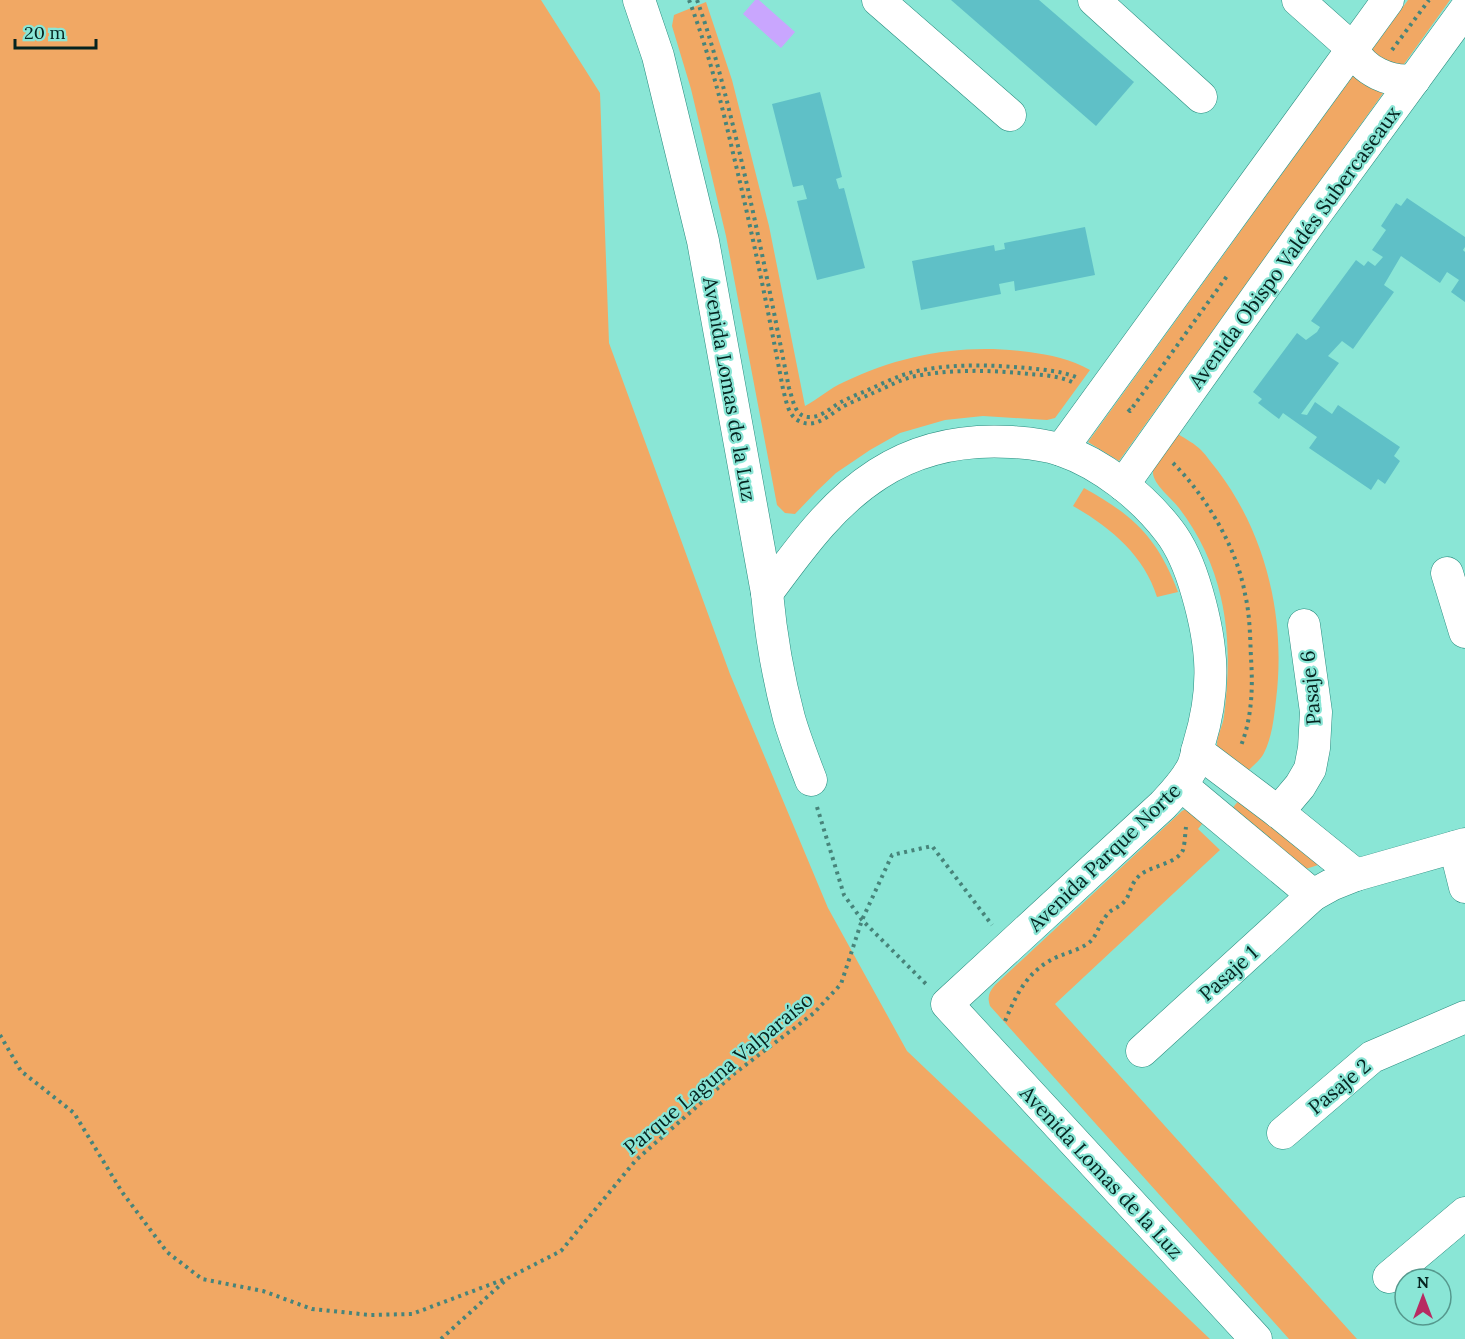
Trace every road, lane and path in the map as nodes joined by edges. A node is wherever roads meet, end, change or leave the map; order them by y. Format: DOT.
graph roads {
  1 [pos="689,0"];
  2 [pos="697,0"];
  3 [pos="878,0"];
  4 [pos="1094,0"];
  5 [pos="1298,0"];
  6 [pos="1388,0"];
  7 [pos="649,3"];
  8 [pos="1465,10"];
  9 [pos="1353,48"];
  10 [pos="1413,80"];
  11 [pos="1201,98"];
  12 [pos="1010,115"];
  13 [pos="1098,398"];
  14 [pos="1061,450"];
  15 [pos="1123,485"];
  16 [pos="1447,573"];
  17 [pos="767,593"];
  18 [pos="1304,625"];
  19 [pos="1465,632"];
  20 [pos="1197,751"];
  21 [pos="811,780"];
  22 [pos="1181,785"];
  23 [pos="1278,812"];
  24 [pos="1187,823"];
  25 [pos="1460,846"];
  26 [pos="1356,875"];
  27 [pos="1465,887"];
  28 [pos="1313,895"];
  29 [pos="862,920"];
  30 [pos="1009,947"];
  31 [pos="947,1004"];
  32 [pos="1465,1017"];
  33 [pos="1005,1021"];
  34 [pos="0,1035"];
  35 [pos="1142,1051"];
  36 [pos="1284,1133"];
  37 [pos="1465,1213"];
  38 [pos="1389,1277"];
  39 [pos="508,1278"];
  40 [pos="441,1339"];
  41 [pos="1256,1339"];
  1 -- 13 [label="path"];
  2 -- 13 [label="path"];
  3 -- 12 [label="street"];
  4 -- 11 [label="street"];
  5 -- 9 [label="street"];
  6 -- 9 [label="street"];
  7 -- 17 [label="street, Avenida Lomas de la Luz"];
  8 -- 10 [label="street, Avenida Obispo Valdés Subercaseaux"];
  9 -- 10 [label="street"];
  9 -- 13 [label="street"];
  10 -- 15 [label="street, Avenida Obispo Valdés Subercaseaux"];
  13 -- 14 [label="street"];
  14 -- 15 [label="street, Avenida Parque Norte"];
  14 -- 17 [label="street, Avenida Parque Norte"];
  15 -- 20 [label="street, Avenida Parque Norte"];
  16 -- 19 [label="street"];
  17 -- 21 [label="street, Avenida Lomas de la Luz"];
  18 -- 23 [label="street, Pasaje 6"];
  20 -- 22 [label="street, Avenida Parque Norte"];
  20 -- 23 [label="street"];
  21 -- 29 [label="path"];
  22 -- 28 [label="street"];
  22 -- 30 [label="street, Avenida Parque Norte"];
  23 -- 26 [label="street"];
  24 -- 33 [label="path"];
  25 -- 26 [label="street, Pasaje 1"];
  25 -- 27 [label="street"];
  26 -- 28 [label="street, Pasaje 1"];
  28 -- 35 [label="street, Pasaje 1"];
  29 -- 30 [label="path, Parque Laguna Valparaíso"];
  29 -- 31 [label="path"];
  29 -- 39 [label="path, Parque Laguna Valparaíso"];
  30 -- 31 [label="street, Avenida Parque Norte"];
  31 -- 41 [label="street, Avenida Lomas de la Luz"];
  32 -- 36 [label="street, Pasaje 2"];
  34 -- 39 [label="path"];
  37 -- 38 [label="street"];
  39 -- 40 [label="path, Parque Laguna Valparaíso"];
}
